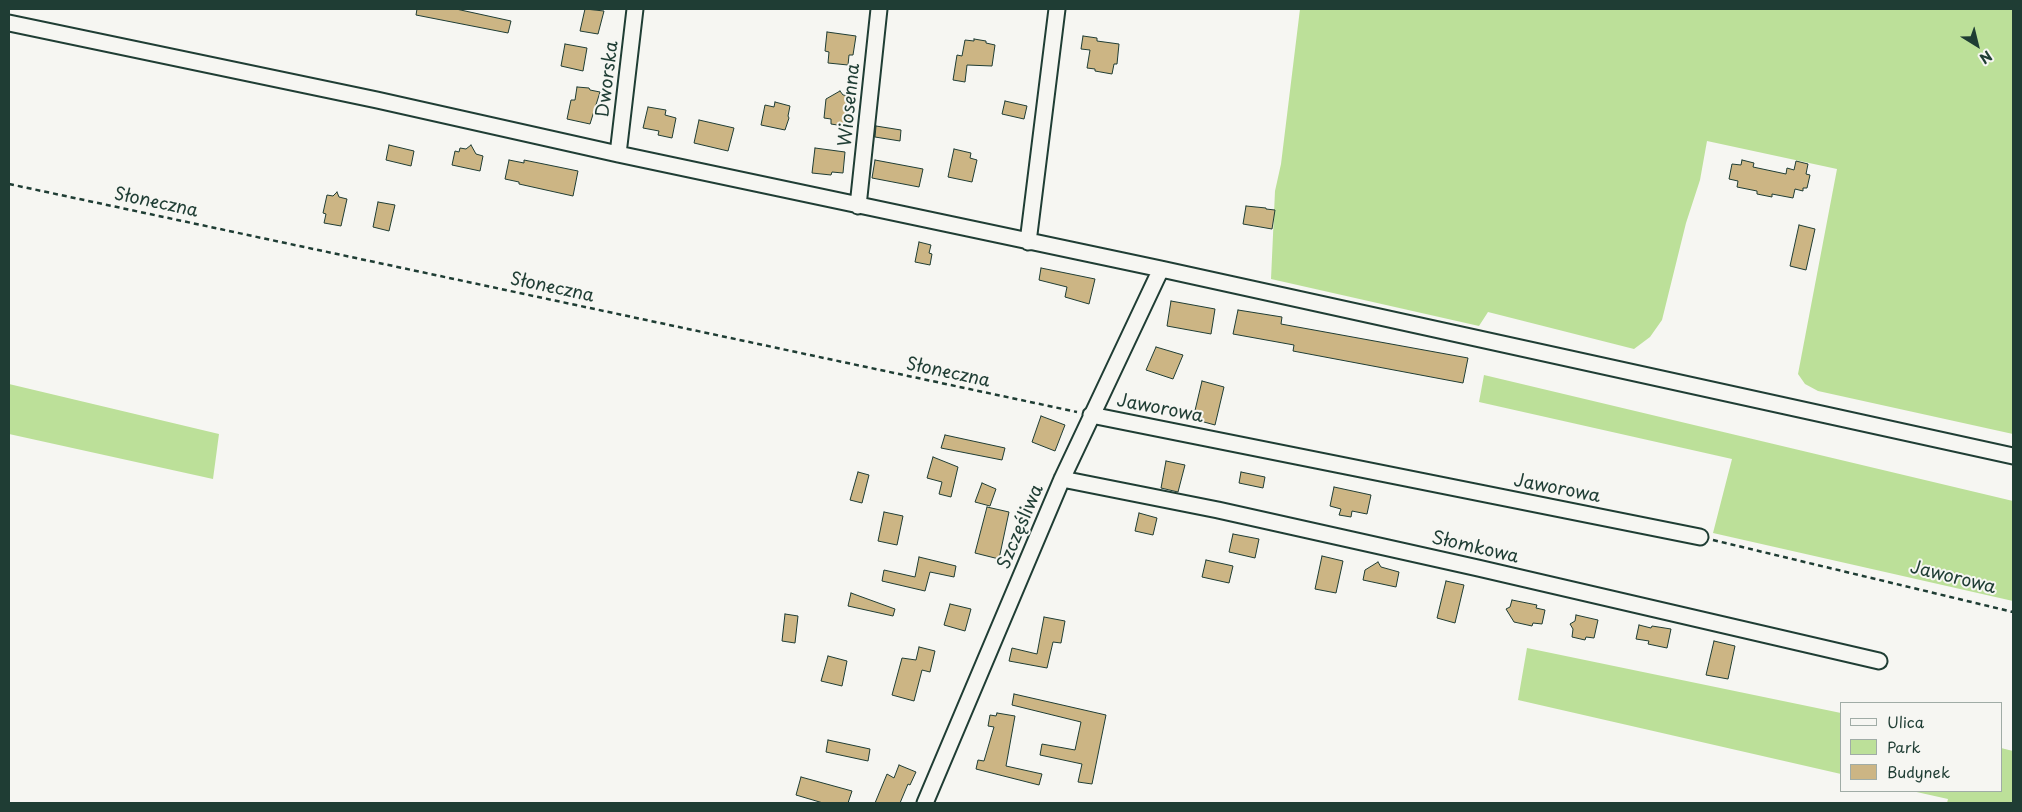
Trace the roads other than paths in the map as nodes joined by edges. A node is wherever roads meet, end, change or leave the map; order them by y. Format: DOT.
graph roads {
  1 [pos="635,9"];
  2 [pos="879,9"];
  3 [pos="1057,9"];
  4 [pos="9,23"];
  5 [pos="618,154"];
  6 [pos="858,206"];
  7 [pos="1028,242"];
  8 [pos="1161,269"];
  9 [pos="1091,415"];
  10 [pos="2013,456"];
  11 [pos="1062,479"];
  12 [pos="1700,537"];
  13 [pos="1879,661"];
  14 [pos="925,803"];
  1 -- 5 [label="street, Dworska"];
  2 -- 6 [label="street, Wiosenna"];
  3 -- 7 [label="street"];
  4 -- 5 [label="street"];
  5 -- 6 [label="street"];
  6 -- 7 [label="street"];
  7 -- 8 [label="street"];
  8 -- 9 [label="street, Szczęśliwa"];
  8 -- 10 [label="street"];
  9 -- 11 [label="street, Szczęśliwa"];
  9 -- 12 [label="street, Jaworowa"];
  11 -- 13 [label="street, Słomkowa"];
  11 -- 14 [label="street, Szczęśliwa"];
}
